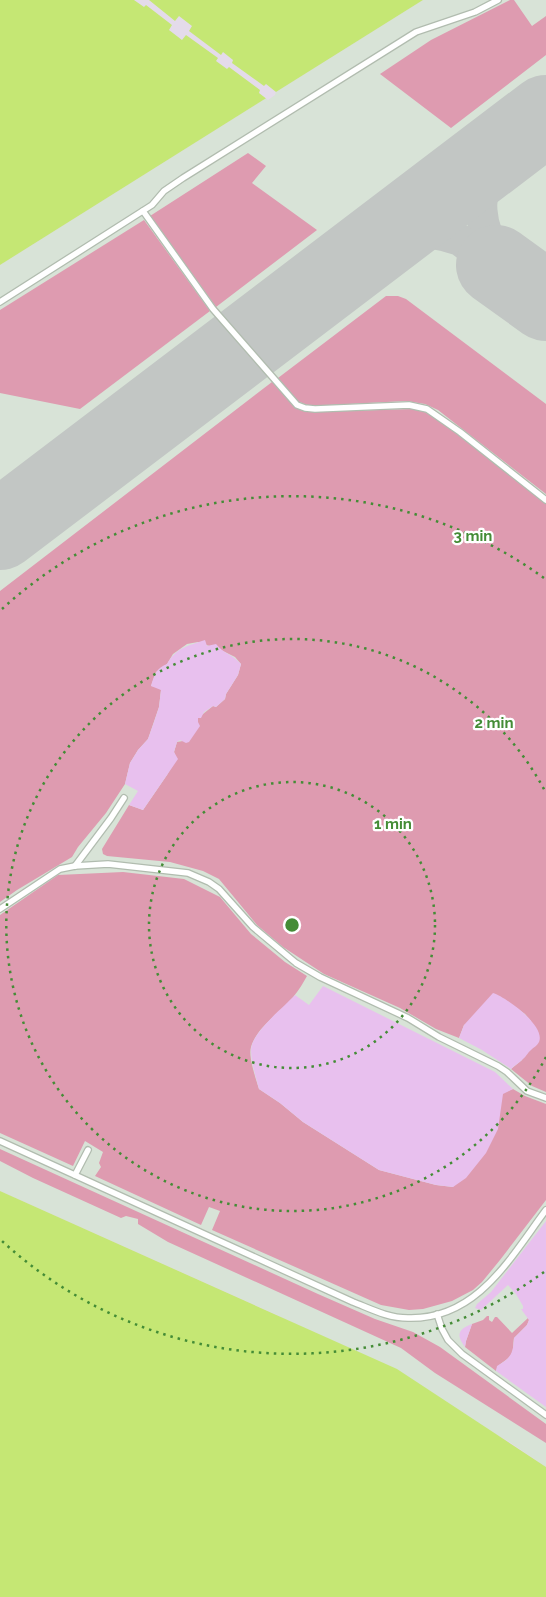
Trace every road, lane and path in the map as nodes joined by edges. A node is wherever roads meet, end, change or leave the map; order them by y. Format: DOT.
graph roads {
  1 [pos="498,0"];
  2 [pos="143,211"];
  3 [pos="0,302"];
  4 [pos="546,500"];
  5 [pos="124,798"];
  6 [pos="75,866"];
  7 [pos="0,909"];
  8 [pos="546,1098"];
  9 [pos="0,1141"];
  10 [pos="88,1150"];
  11 [pos="75,1175"];
  12 [pos="546,1210"];
  13 [pos="437,1314"];
  14 [pos="546,1415"];
  1 -- 2 [label="lane"];
  2 -- 3 [label="lane"];
  2 -- 4 [label="lane"];
  5 -- 6 [label="lane"];
  6 -- 7 [label="lane"];
  6 -- 8 [label="lane"];
  9 -- 11 [label="lane"];
  10 -- 11 [label="lane"];
  11 -- 13 [label="lane"];
  12 -- 13 [label="lane"];
  13 -- 14 [label="lane"];
}
